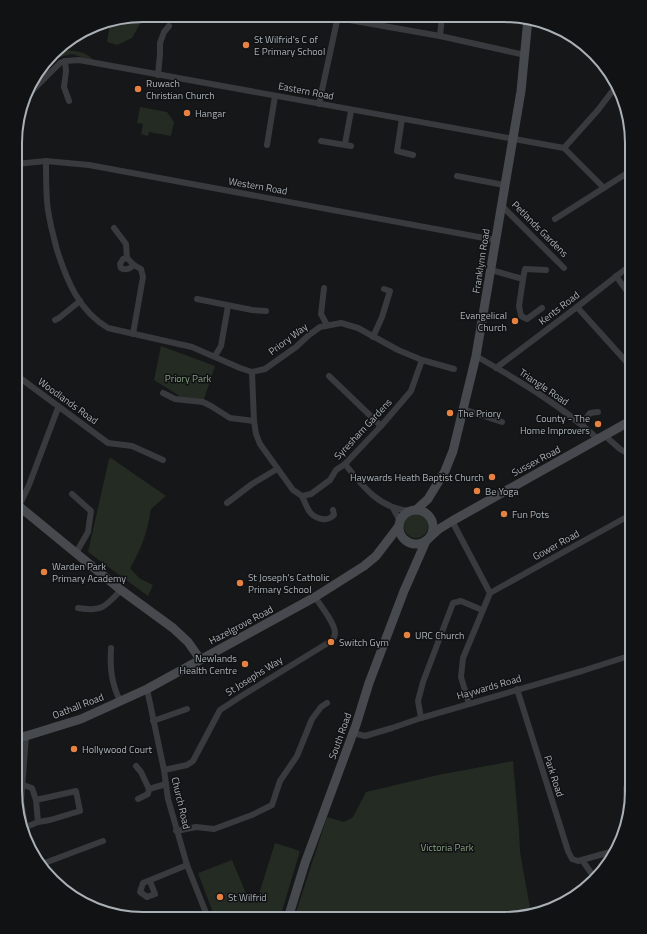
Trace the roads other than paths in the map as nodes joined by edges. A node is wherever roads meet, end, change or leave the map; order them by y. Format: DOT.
graph roads {
  1 [pos="337,22"];
  2 [pos="365,22"];
  3 [pos="441,22"];
  4 [pos="528,24"];
  5 [pos="169,26"];
  6 [pos="440,36"];
  7 [pos="525,55"];
  8 [pos="65,61"];
  9 [pos="158,75"];
  10 [pos="34,88"];
  11 [pos="614,90"];
  12 [pos="275,96"];
  13 [pos="68,101"];
  14 [pos="319,104"];
  15 [pos="351,111"];
  16 [pos="402,119"];
  17 [pos="512,139"];
  18 [pos="321,140"];
  19 [pos="267,145"];
  20 [pos="564,148"];
  21 [pos="413,155"];
  22 [pos="46,161"];
  23 [pos="22,163"];
  24 [pos="625,174"];
  25 [pos="457,176"];
  26 [pos="504,186"];
  27 [pos="604,188"];
  28 [pos="501,204"];
  29 [pos="555,219"];
  30 [pos="114,228"];
  31 [pos="495,240"];
  32 [pos="127,258"];
  33 [pos="134,265"];
  34 [pos="564,268"];
  35 [pos="625,269"];
  36 [pos="491,270"];
  37 [pos="546,270"];
  38 [pos="616,276"];
  39 [pos="523,279"];
  40 [pos="324,288"];
  41 [pos="625,288"];
  42 [pos="384,290"];
  43 [pos="197,300"];
  44 [pos="80,301"];
  45 [pos="228,306"];
  46 [pos="577,307"];
  47 [pos="542,308"];
  48 [pos="266,311"];
  49 [pos="55,320"];
  50 [pos="327,325"];
  51 [pos="133,334"];
  52 [pos="373,337"];
  53 [pos="215,356"];
  54 [pos="476,356"];
  55 [pos="625,359"];
  56 [pos="422,360"];
  57 [pos="496,368"];
  58 [pos="454,370"];
  59 [pos="252,372"];
  60 [pos="329,376"];
  61 [pos="22,380"];
  62 [pos="163,393"];
  63 [pos="58,408"];
  64 [pos="464,409"];
  65 [pos="598,412"];
  66 [pos="254,421"];
  67 [pos="502,422"];
  68 [pos="582,424"];
  69 [pos="625,424"];
  70 [pos="381,426"];
  71 [pos="601,437"];
  72 [pos="625,451"];
  73 [pos="163,460"];
  74 [pos="345,464"];
  75 [pos="277,468"];
  76 [pos="72,494"];
  77 [pos="22,496"];
  78 [pos="302,496"];
  79 [pos="428,499"];
  80 [pos="227,503"];
  81 [pos="22,508"];
  82 [pos="393,508"];
  83 [pos="332,510"];
  84 [pos="414,510"];
  85 [pos="429,516"];
  86 [pos="625,518"];
  87 [pos="452,521"];
  88 [pos="400,524"];
  89 [pos="428,540"];
  90 [pos="408,541"];
  91 [pos="382,548"];
  92 [pos="76,553"];
  93 [pos="416,563"];
  94 [pos="121,590"];
  95 [pos="490,593"];
  96 [pos="315,597"];
  97 [pos="78,608"];
  98 [pos="482,610"];
  99 [pos="111,648"];
  100 [pos="625,657"];
  101 [pos="200,660"];
  102 [pos="147,689"];
  103 [pos="517,690"];
  104 [pos="120,701"];
  105 [pos="327,703"];
  106 [pos="469,704"];
  107 [pos="187,709"];
  108 [pos="421,718"];
  109 [pos="153,721"];
  110 [pos="353,733"];
  111 [pos="26,736"];
  112 [pos="22,737"];
  113 [pos="136,766"];
  114 [pos="164,770"];
  115 [pos="166,784"];
  116 [pos="23,785"];
  117 [pos="22,789"];
  118 [pos="149,789"];
  119 [pos="138,799"];
  120 [pos="36,800"];
  121 [pos="38,822"];
  122 [pos="27,827"];
  123 [pos="176,831"];
  124 [pos="103,841"];
  125 [pos="608,853"];
  126 [pos="582,860"];
  127 [pos="46,863"];
  128 [pos="187,864"];
  129 [pos="592,874"];
  130 [pos="150,881"];
  131 [pos="206,912"];
  132 [pos="290,912"];
  1 -- 14 [label="street"];
  2 -- 6 [label="street"];
  3 -- 6 [label="street"];
  4 -- 7 [label="main road, Franklynn Road"];
  5 -- 9 [label="street"];
  6 -- 7 [label="street"];
  7 -- 17 [label="main road, Franklynn Road"];
  8 -- 9 [label="street, Eastern Road"];
  8 -- 10 [label="street"];
  8 -- 13 [label="street"];
  9 -- 12 [label="street, Eastern Road"];
  11 -- 20 [label="street"];
  12 -- 14 [label="street, Eastern Road"];
  12 -- 19 [label="street"];
  14 -- 15 [label="street, Eastern Road"];
  15 -- 16 [label="street, Eastern Road"];
  15 -- 18 [label="street"];
  16 -- 17 [label="street, Eastern Road"];
  16 -- 21 [label="street"];
  17 -- 20 [label="street, Eastern Road"];
  17 -- 26 [label="main road, Franklynn Road"];
  20 -- 27 [label="street"];
  22 -- 23 [label="street, Western Road"];
  22 -- 31 [label="street, Western Road"];
  22 -- 44 [label="street"];
  24 -- 27 [label="street"];
  25 -- 26 [label="street"];
  26 -- 28 [label="main road, Franklynn Road"];
  27 -- 29 [label="street"];
  28 -- 31 [label="main road, Franklynn Road"];
  28 -- 34 [label="street, Petlands Gardens"];
  30 -- 32 [label="street"];
  31 -- 36 [label="main road, Franklynn Road"];
  32 -- 33 [label="street"];
  32 -- 33 [label="street"];
  33 -- 51 [label="street"];
  35 -- 38 [label="street, Kents Road"];
  36 -- 39 [label="street"];
  36 -- 54 [label="main road, Franklynn Road"];
  37 -- 39 [label="street"];
  38 -- 41 [label="street"];
  38 -- 46 [label="street, Kents Road"];
  39 -- 47 [label="street"];
  40 -- 50 [label="street"];
  42 -- 52 [label="street"];
  43 -- 45 [label="street"];
  44 -- 49 [label="street"];
  44 -- 51 [label="street"];
  45 -- 48 [label="street"];
  45 -- 53 [label="street"];
  46 -- 55 [label="street"];
  46 -- 57 [label="street, Kents Road"];
  50 -- 52 [label="street, Priory Way"];
  50 -- 59 [label="street, Priory Way"];
  51 -- 53 [label="street"];
  52 -- 56 [label="street, Priory Way"];
  53 -- 59 [label="street"];
  54 -- 57 [label="street, Triangle Road"];
  54 -- 64 [label="main road, Franklynn Road"];
  56 -- 58 [label="street, Priory Way"];
  56 -- 70 [label="street, Syresham Gardens"];
  57 -- 68 [label="street, Triangle Road"];
  59 -- 66 [label="street"];
  60 -- 70 [label="street"];
  61 -- 63 [label="street, Woodlands Road"];
  62 -- 66 [label="street"];
  63 -- 73 [label="street, Woodlands Road"];
  63 -- 77 [label="street"];
  64 -- 67 [label="street"];
  64 -- 79 [label="main road, Franklynn Road"];
  65 -- 68 [label="street"];
  66 -- 75 [label="street"];
  68 -- 71 [label="street, Triangle Road"];
  69 -- 71 [label="main road, Sussex Road"];
  70 -- 74 [label="street, Syresham Gardens"];
  71 -- 72 [label="street, Triangle Road"];
  71 -- 87 [label="main road, Sussex Road"];
  74 -- 78 [label="street, Syresham Gardens"];
  74 -- 82 [label="street"];
  75 -- 78 [label="street"];
  75 -- 80 [label="street"];
  76 -- 92 [label="street"];
  78 -- 83 [label="street"];
  79 -- 84 [label="main road, Franklynn Road"];
  79 -- 85 [label="main road, Franklynn Road"];
  81 -- 92 [label="main road"];
  82 -- 84 [label="street"];
  82 -- 88 [label="street"];
  84 -- 85 [label="main road"];
  84 -- 88 [label="main road"];
  85 -- 87 [label="main road"];
  85 -- 89 [label="main road"];
  86 -- 95 [label="street, Gower Road"];
  87 -- 89 [label="main road, Sussex Road"];
  87 -- 95 [label="street"];
  88 -- 90 [label="main road"];
  88 -- 91 [label="main road, Hazelgrove Road"];
  89 -- 90 [label="main road"];
  89 -- 93 [label="main road, South Road"];
  90 -- 91 [label="main road, Hazelgrove Road"];
  90 -- 93 [label="main road"];
  91 -- 96 [label="main road, Hazelgrove Road"];
  92 -- 94 [label="main road"];
  93 -- 110 [label="main road, South Road"];
  94 -- 97 [label="street"];
  94 -- 101 [label="main road"];
  95 -- 98 [label="street"];
  96 -- 101 [label="main road, Hazelgrove Road"];
  96 -- 114 [label="street, St Josephs Way"];
  98 -- 106 [label="street"];
  98 -- 108 [label="street"];
  99 -- 104 [label="street"];
  100 -- 103 [label="street, Haywards Road"];
  101 -- 102 [label="main road, Hazelgrove Road"];
  102 -- 104 [label="main road, Oathall Road"];
  102 -- 109 [label="street, Church Road"];
  103 -- 106 [label="street, Haywards Road"];
  103 -- 126 [label="street, Park Road"];
  104 -- 111 [label="main road, Oathall Road"];
  105 -- 123 [label="street"];
  106 -- 108 [label="street, Haywards Road"];
  107 -- 109 [label="street"];
  108 -- 110 [label="street, Haywards Road"];
  109 -- 114 [label="street, Church Road"];
  110 -- 132 [label="main road, South Road"];
  111 -- 112 [label="main road, Oathall Road"];
  111 -- 116 [label="street"];
  113 -- 118 [label="street"];
  114 -- 115 [label="street, Church Road"];
  115 -- 118 [label="street"];
  115 -- 123 [label="street, Church Road"];
  116 -- 117 [label="street"];
  116 -- 120 [label="street"];
  118 -- 119 [label="street"];
  120 -- 121 [label="street"];
  120 -- 121 [label="street"];
  121 -- 122 [label="street"];
  123 -- 128 [label="street, Church Road"];
  124 -- 127 [label="street"];
  125 -- 126 [label="street"];
  126 -- 129 [label="street"];
  128 -- 130 [label="street"];
  128 -- 131 [label="street, Church Road"];
}
